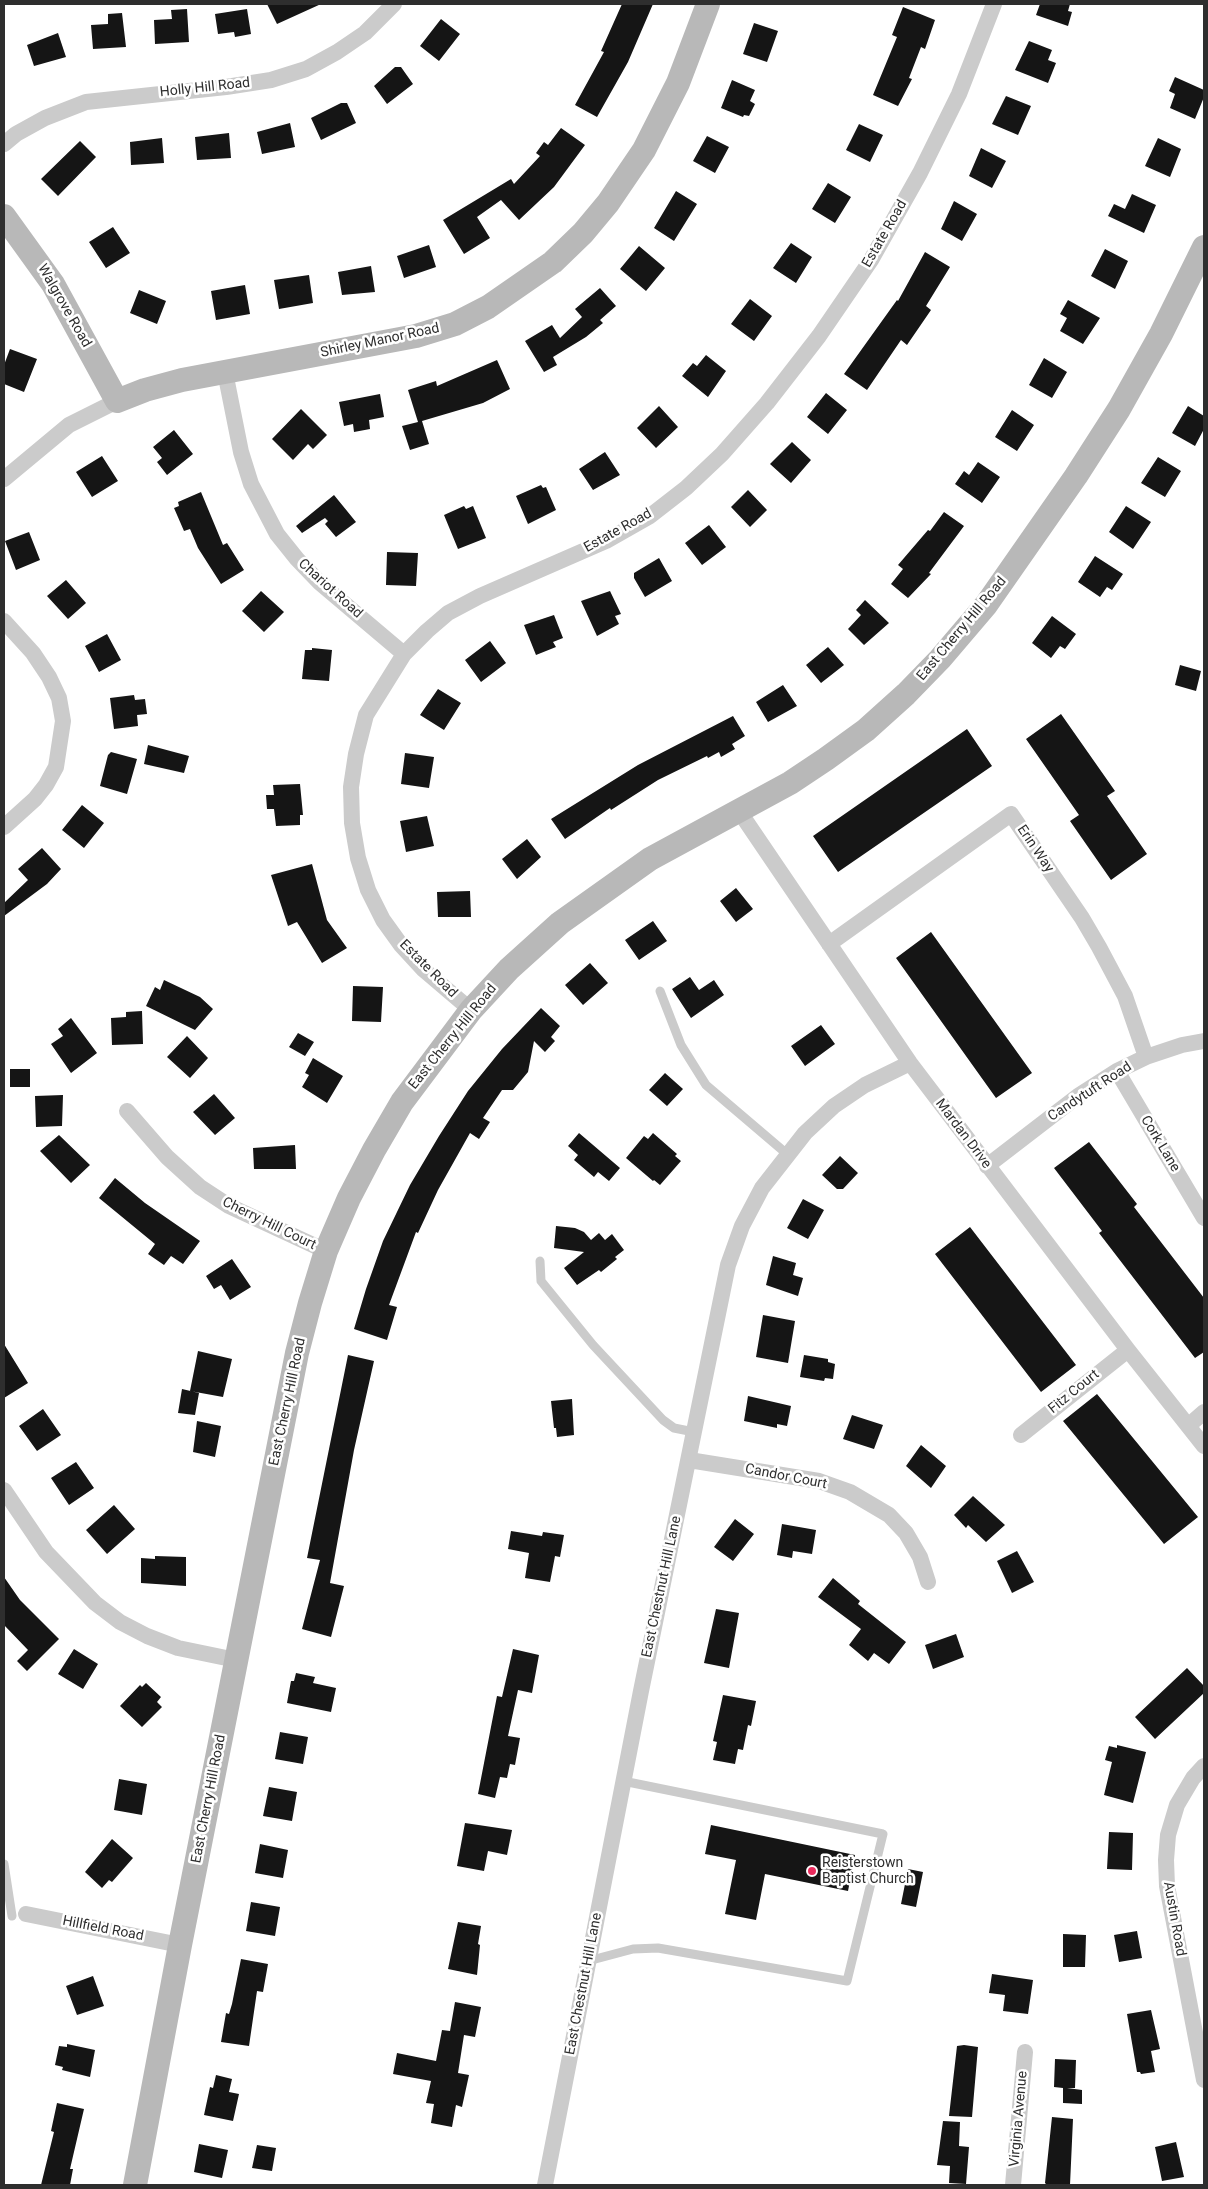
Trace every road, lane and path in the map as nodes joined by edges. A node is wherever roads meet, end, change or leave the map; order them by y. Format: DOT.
graph roads {
  1 [pos="394,4"];
  2 [pos="708,4"];
  3 [pos="994,4"];
  4 [pos="4,144"];
  5 [pos="4,216"];
  6 [pos="1204,247"];
  7 [pos="225,372"];
  8 [pos="117,401"];
  9 [pos="4,479"];
  10 [pos="4,621"];
  11 [pos="404,654"];
  12 [pos="738,811"];
  13 [pos="4,827"];
  14 [pos="829,944"];
  15 [pos="660,991"];
  16 [pos="471,1010"];
  17 [pos="1204,1041"];
  18 [pos="1146,1057"];
  19 [pos="910,1063"];
  20 [pos="1117,1071"];
  21 [pos="127,1111"];
  22 [pos="787,1154"];
  23 [pos="987,1166"];
  24 [pos="1204,1218"];
  25 [pos="326,1251"];
  26 [pos="540,1261"];
  27 [pos="1128,1350"];
  28 [pos="1204,1412"];
  29 [pos="1188,1426"];
  30 [pos="694,1432"];
  31 [pos="1021,1435"];
  32 [pos="1204,1446"];
  33 [pos="689,1460"];
  34 [pos="4,1490"];
  35 [pos="928,1582"];
  36 [pos="236,1660"];
  37 [pos="1204,1766"];
  38 [pos="623,1781"];
  39 [pos="4,1864"];
  40 [pos="14,1916"];
  41 [pos="180,1945"];
  42 [pos="588,1961"];
  43 [pos="1025,2052"];
  44 [pos="1204,2080"];
  45 [pos="136,2185"];
  46 [pos="545,2185"];
  47 [pos="1013,2185"];
  1 -- 4 [label="street, Holly Hill Road"];
  2 -- 7 [label="main road, Shirley Manor Road"];
  3 -- 11 [label="street, Estate Road"];
  5 -- 8 [label="main road, Walgrove Road"];
  6 -- 12 [label="main road, East Cherry Hill Road"];
  7 -- 8 [label="main road, Shirley Manor Road"];
  7 -- 11 [label="street, Chariot Road"];
  8 -- 9 [label="street, Shirley Manor Road"];
  10 -- 13 [label="street"];
  11 -- 16 [label="street, Estate Road"];
  12 -- 14 [label="street, Mardan Drive"];
  12 -- 16 [label="main road, East Cherry Hill Road"];
  14 -- 18 [label="street, Erin Way"];
  14 -- 19 [label="street, Mardan Drive"];
  15 -- 22 [label="lane"];
  16 -- 25 [label="main road, East Cherry Hill Road"];
  17 -- 18 [label="street, Candytuft Road"];
  18 -- 20 [label="street, Candytuft Road"];
  19 -- 22 [label="street, East Chestnut Hill Lane"];
  19 -- 23 [label="street, Mardan Drive"];
  20 -- 23 [label="street, Candytuft Road"];
  20 -- 24 [label="street, Cork Lane"];
  21 -- 25 [label="street, Cherry Hill Court"];
  22 -- 30 [label="street, East Chestnut Hill Lane"];
  23 -- 27 [label="street, Mardan Drive"];
  25 -- 36 [label="main road, East Cherry Hill Road"];
  26 -- 30 [label="lane"];
  27 -- 29 [label="street, Mardan Drive"];
  27 -- 31 [label="street, Fitz Court"];
  28 -- 29 [label="street"];
  29 -- 32 [label="street, Mardan Drive"];
  30 -- 33 [label="street, East Chestnut Hill Lane"];
  33 -- 35 [label="street, Candor Court"];
  33 -- 38 [label="street, East Chestnut Hill Lane"];
  34 -- 36 [label="street"];
  36 -- 41 [label="main road, East Cherry Hill Road"];
  37 -- 44 [label="street, Austin Road"];
  38 -- 42 [label="street, East Chestnut Hill Lane"];
  38 -- 42 [label="lane"];
  39 -- 40 [label="lane"];
  40 -- 41 [label="street, Hillfield Road"];
  41 -- 45 [label="main road, East Cherry Hill Road"];
  42 -- 46 [label="street, East Chestnut Hill Lane"];
  43 -- 47 [label="street, Virginia Avenue"];
}
